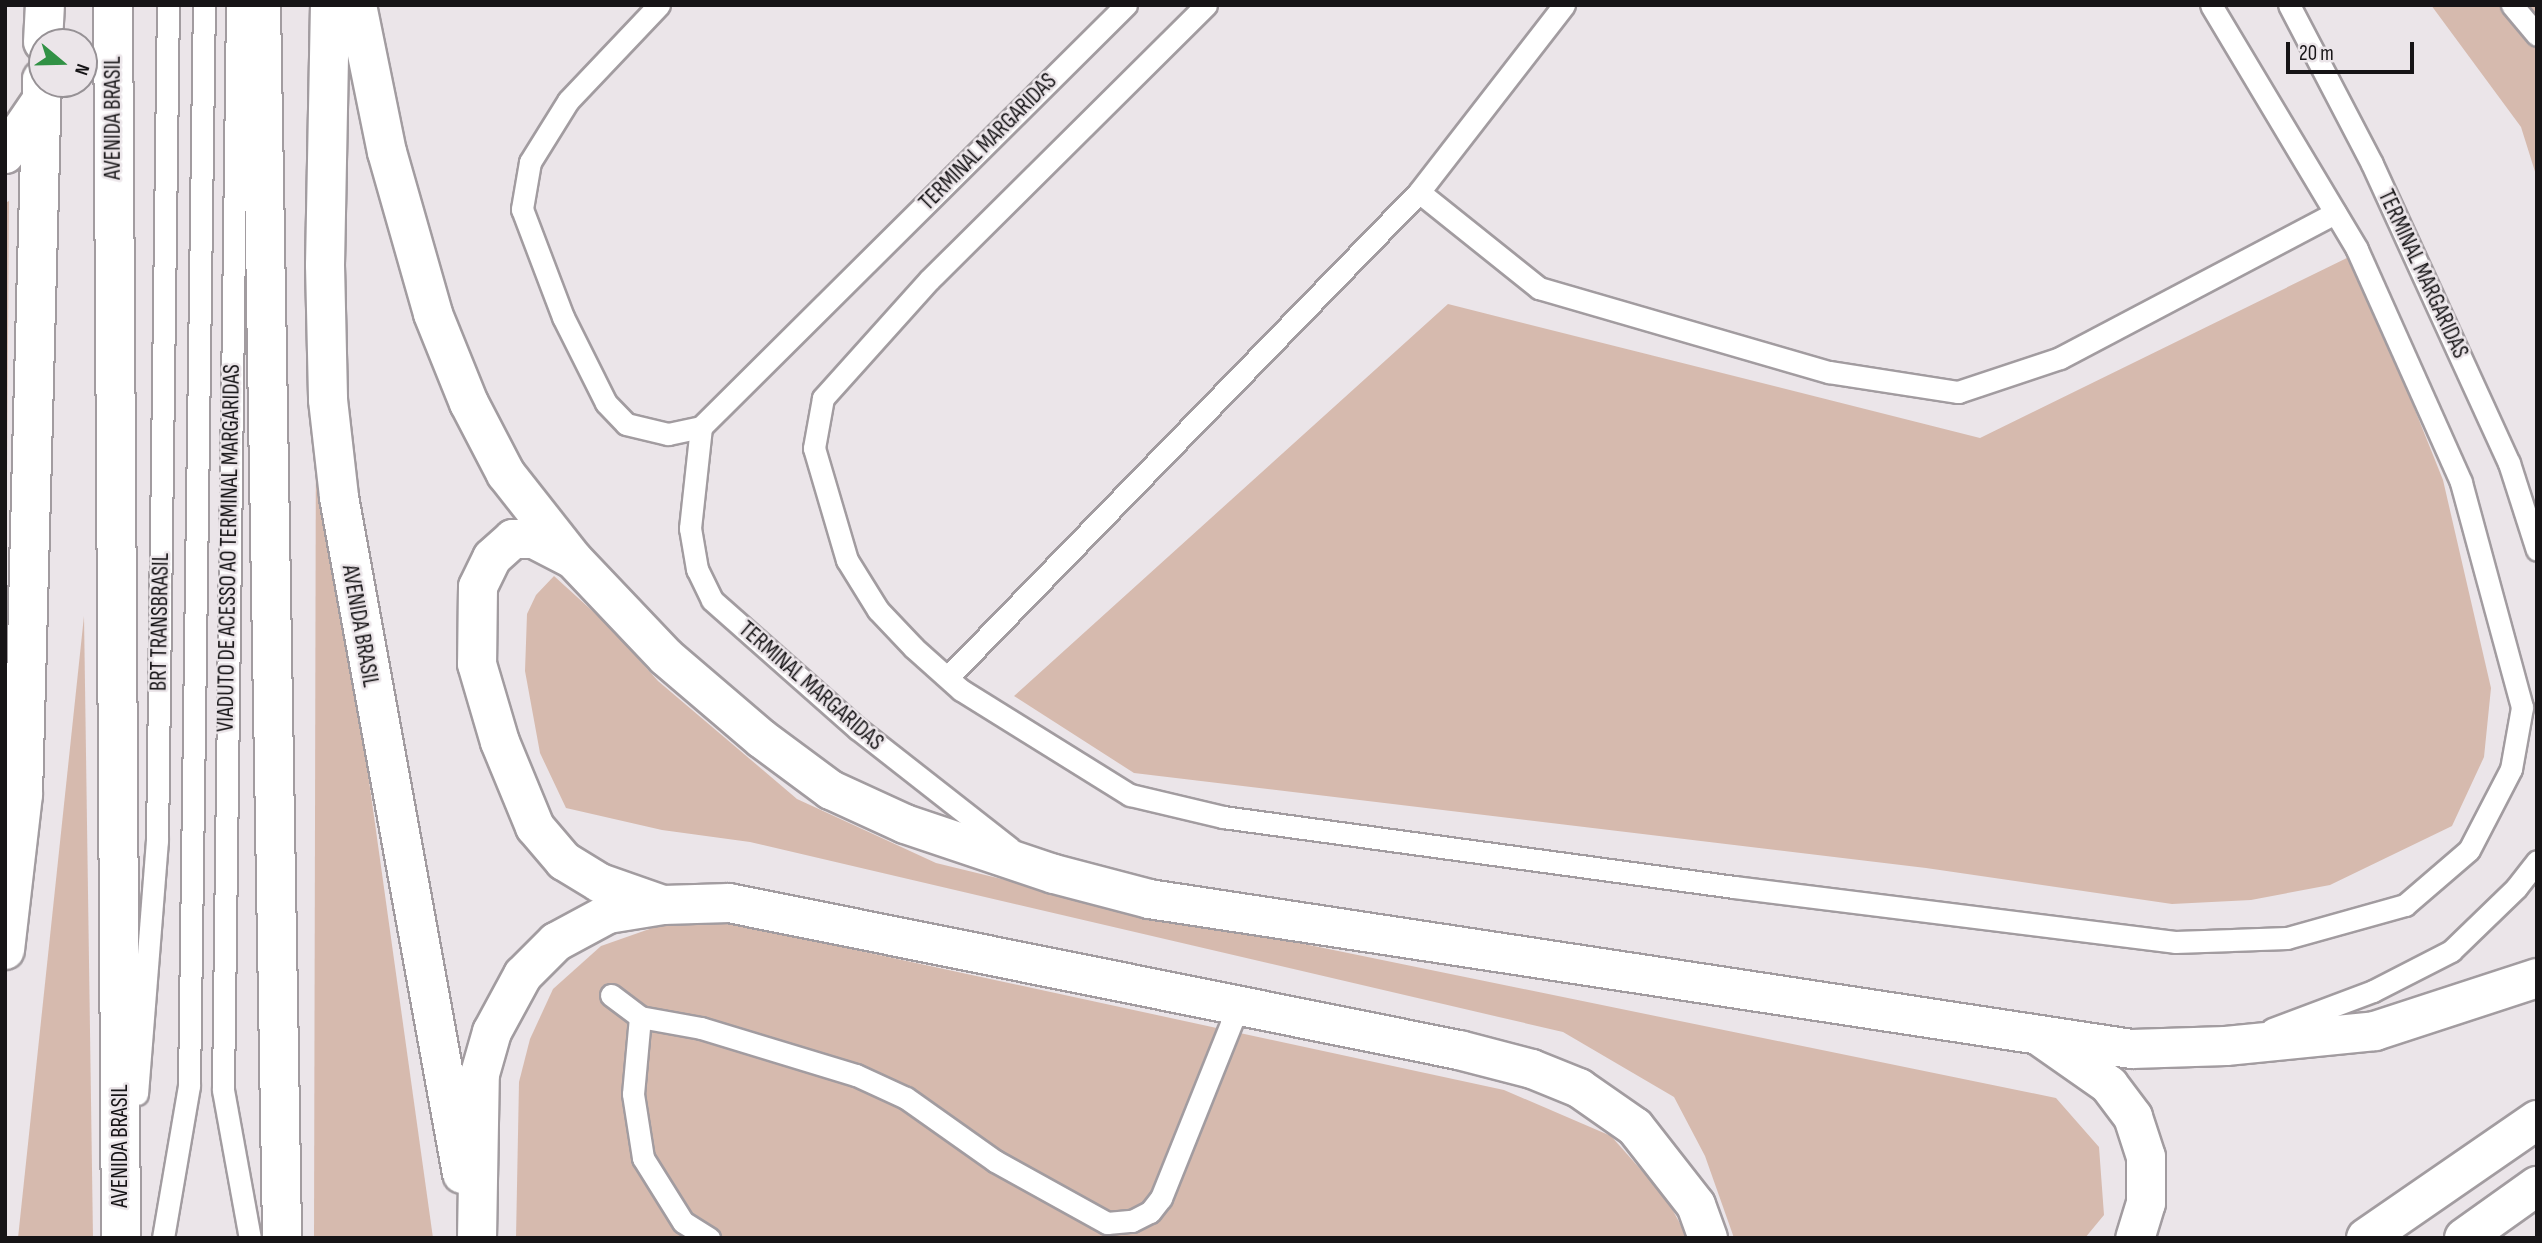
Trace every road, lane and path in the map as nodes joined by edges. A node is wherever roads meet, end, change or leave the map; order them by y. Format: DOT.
graph roads {
  1 [pos="45,5"];
  2 [pos="113,5"];
  3 [pos="167,5"];
  4 [pos="204,5"];
  5 [pos="237,5"];
  6 [pos="261,5"];
  7 [pos="330,5"];
  8 [pos="357,5"];
  9 [pos="659,5"];
  10 [pos="1126,5"];
  11 [pos="1206,5"];
  12 [pos="1564,5"];
  13 [pos="2211,5"];
  14 [pos="2289,5"];
  15 [pos="2512,5"];
  16 [pos="44,28"];
  17 [pos="2537,35"];
  18 [pos="37,98"];
  19 [pos="42,98"];
  20 [pos="5,154"];
  21 [pos="1419,192"];
  22 [pos="2335,213"];
  23 [pos="701,427"];
  24 [pos="2537,550"];
  25 [pos="573,559"];
  26 [pos="950,676"];
  27 [pos="2537,861"];
  28 [pos="1054,874"];
  29 [pos="663,905"];
  30 [pos="5,950"];
  31 [pos="2537,978"];
  32 [pos="611,995"];
  33 [pos="1238,1006"];
  34 [pos="639,1017"];
  35 [pos="2035,1033"];
  36 [pos="2227,1046"];
  37 [pos="2537,1120"];
  38 [pos="2537,1186"];
  39 [pos="1103,1230"];
  40 [pos="123,1238"];
  41 [pos="163,1238"];
  42 [pos="250,1238"];
  43 [pos="282,1238"];
  44 [pos="476,1238"];
  45 [pos="709,1238"];
  46 [pos="1708,1238"];
  47 [pos="2135,1238"];
  48 [pos="2366,1238"];
  49 [pos="2464,1238"];
  1 -- 16 [label="highway"];
  2 -- 40 [label="highway, AVENIDA BRASIL"];
  3 -- 40 [label="lane, BRT TRANSBRASIL"];
  4 -- 41 [label="lane, VIADUTO DE ACESSO AO TERMINAL MARGARIDAS"];
  5 -- 42 [label="lane, VIADUTO DE ACESSO AO TERMINAL MARGARIDAS"];
  6 -- 43 [label="highway"];
  7 -- 44 [label="highway, AVENIDA BRASIL"];
  8 -- 25 [label="highway"];
  9 -- 23 [label="lane"];
  10 -- 23 [label="lane, TERMINAL MARGARIDAS"];
  11 -- 26 [label="lane"];
  12 -- 21 [label="lane"];
  13 -- 22 [label="lane"];
  14 -- 24 [label="lane, TERMINAL MARGARIDAS"];
  15 -- 17 [label="lane"];
  18 -- 20 [label="highway"];
  19 -- 30 [label="highway"];
  21 -- 22 [label="lane"];
  21 -- 26 [label="lane"];
  22 -- 26 [label="lane"];
  23 -- 28 [label="lane, TERMINAL MARGARIDAS"];
  25 -- 28 [label="highway"];
  25 -- 29 [label="highway"];
  27 -- 36 [label="lane"];
  28 -- 35 [label="highway"];
  29 -- 33 [label="highway"];
  29 -- 44 [label="highway"];
  31 -- 36 [label="highway"];
  32 -- 34 [label="lane"];
  33 -- 39 [label="lane"];
  33 -- 46 [label="highway"];
  34 -- 39 [label="lane"];
  34 -- 45 [label="lane"];
  35 -- 36 [label="highway"];
  35 -- 47 [label="highway"];
  37 -- 48 [label="highway"];
  38 -- 49 [label="highway"];
}
